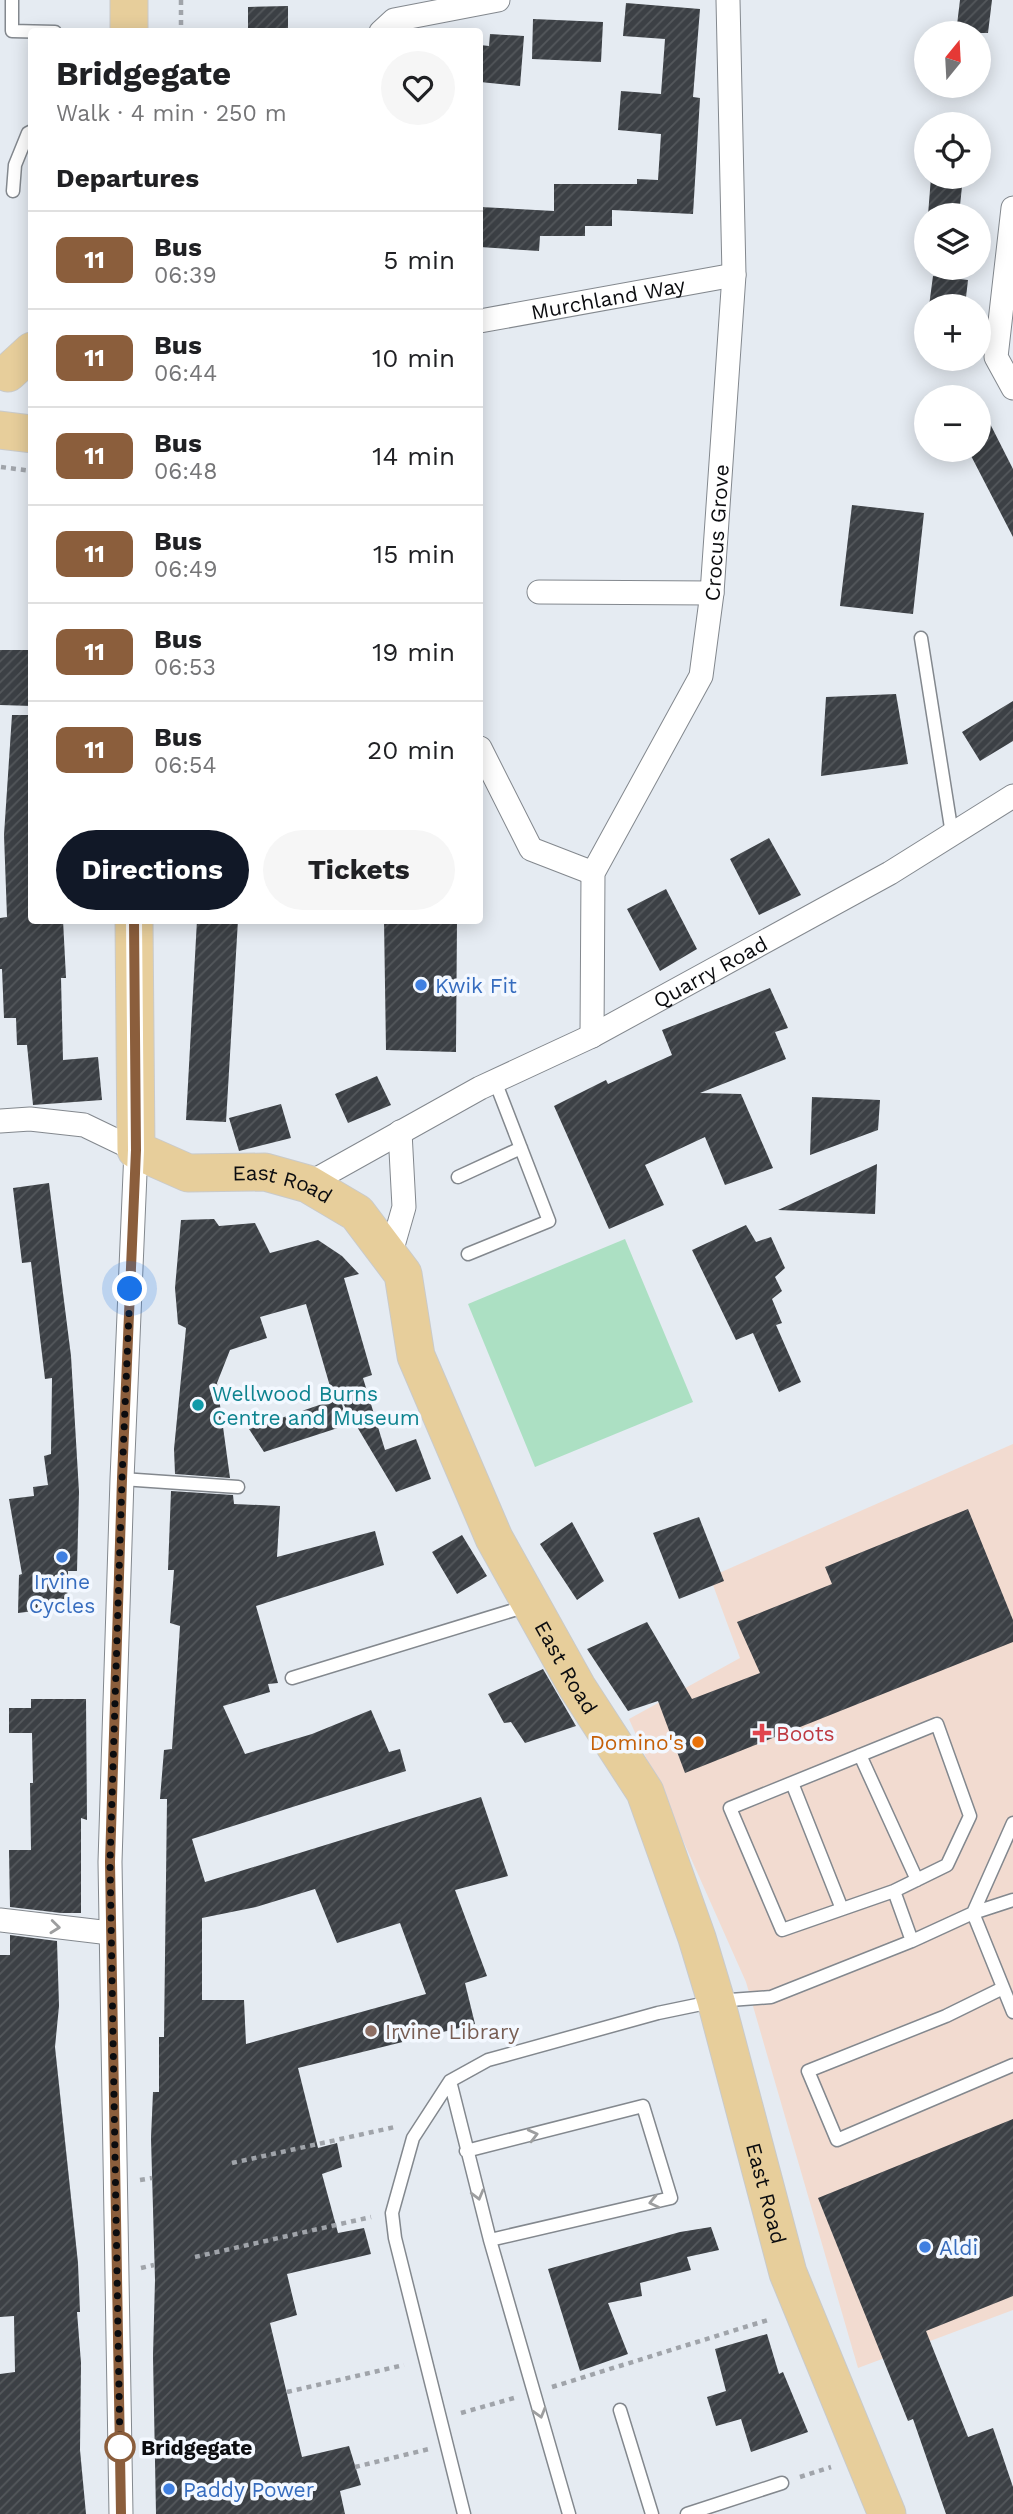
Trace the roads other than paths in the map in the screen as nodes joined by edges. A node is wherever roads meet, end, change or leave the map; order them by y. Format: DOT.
graph roads {
  1 [pos="12,0"];
  2 [pos="129,0"];
  3 [pos="498,0"];
  4 [pos="728,0"];
  5 [pos="129,28"];
  6 [pos="385,28"];
  7 [pos="28,31"];
  8 [pos="28,133"];
  9 [pos="13,191"];
  10 [pos="1013,208"];
  11 [pos="734,275"];
  12 [pos="483,320"];
  13 [pos="1013,388"];
  14 [pos="0,430"];
  15 [pos="28,434"];
  16 [pos="539,592"];
  17 [pos="712,593"];
  18 [pos="921,638"];
  19 [pos="483,754"];
  20 [pos="1013,796"];
  21 [pos="952,834"];
  22 [pos="593,873"];
  23 [pos="134,924"];
  24 [pos="592,1036"];
  25 [pos="495,1081"];
  26 [pos="0,1121"];
  27 [pos="400,1132"];
  28 [pos="521,1147"];
  29 [pos="136,1150"];
  30 [pos="458,1177"];
  31 [pos="308,1184"];
  32 [pos="468,1254"];
  33 [pos="390,1256"];
  34 [pos="122,1479"];
  35 [pos="238,1487"];
  36 [pos="531,1605"];
  37 [pos="292,1678"];
  38 [pos="860,1755"];
  39 [pos="792,1783"];
  40 [pos="1013,1823"];
  41 [pos="916,1880"];
  42 [pos="894,1891"];
  43 [pos="1013,1900"];
  44 [pos="842,1909"];
  45 [pos="973,1913"];
  46 [pos="0,1920"];
  47 [pos="110,1933"];
  48 [pos="912,1941"];
  49 [pos="1003,1989"];
  50 [pos="716,2001"];
  51 [pos="1013,2012"];
  52 [pos="1013,2065"];
  53 [pos="450,2081"];
  54 [pos="467,2151"];
  55 [pos="490,2240"];
  56 [pos="620,2410"];
  57 [pos="782,2483"];
  58 [pos="121,2514"];
  59 [pos="464,2514"];
  60 [pos="569,2514"];
  61 [pos="652,2514"];
  62 [pos="688,2514"];
  63 [pos="887,2514"];
  1 -- 7 [label="lane"];
  2 -- 5 [label="main road"];
  3 -- 6 [label="street"];
  4 -- 11 [label="street, Crocus Grove"];
  8 -- 9 [label="lane"];
  10 -- 13 [label="street"];
  11 -- 12 [label="street, Murchland Way"];
  11 -- 17 [label="street, Crocus Grove"];
  14 -- 15 [label="main road"];
  16 -- 17 [label="street"];
  17 -- 22 [label="street, Crocus Grove"];
  18 -- 21 [label="lane"];
  19 -- 22 [label="street"];
  20 -- 21 [label="street, Quarry Road"];
  21 -- 24 [label="street, Quarry Road"];
  22 -- 24 [label="street, Crocus Grove"];
  23 -- 29 [label="main road"];
  24 -- 25 [label="street, Quarry Road"];
  25 -- 27 [label="street, Quarry Road"];
  25 -- 28 [label="lane"];
  26 -- 29 [label="street"];
  27 -- 31 [label="street, Quarry Road"];
  27 -- 33 [label="street"];
  28 -- 30 [label="lane"];
  28 -- 32 [label="lane"];
  29 -- 31 [label="main road, East Road"];
  29 -- 34 [label="street"];
  31 -- 33 [label="main road, East Road"];
  33 -- 36 [label="main road, East Road"];
  34 -- 35 [label="lane"];
  34 -- 47 [label="street"];
  36 -- 37 [label="lane"];
  36 -- 50 [label="main road, East Road"];
  38 -- 39 [label="lane"];
  38 -- 41 [label="lane"];
  38 -- 41 [label="lane"];
  39 -- 44 [label="lane"];
  39 -- 44 [label="lane"];
  40 -- 45 [label="lane"];
  41 -- 42 [label="lane"];
  42 -- 44 [label="lane"];
  42 -- 48 [label="lane"];
  43 -- 45 [label="lane"];
  45 -- 48 [label="lane"];
  45 -- 49 [label="lane"];
  46 -- 47 [label="street, one-way"];
  47 -- 58 [label="street"];
  48 -- 50 [label="lane"];
  49 -- 51 [label="lane"];
  49 -- 52 [label="lane"];
  50 -- 53 [label="lane"];
  50 -- 63 [label="main road, East Road"];
  53 -- 54 [label="lane"];
  53 -- 59 [label="lane"];
  54 -- 55 [label="lane, one-way"];
  54 -- 55 [label="lane, one-way"];
  55 -- 60 [label="lane, one-way"];
  56 -- 61 [label="lane"];
  57 -- 62 [label="lane"];
}
